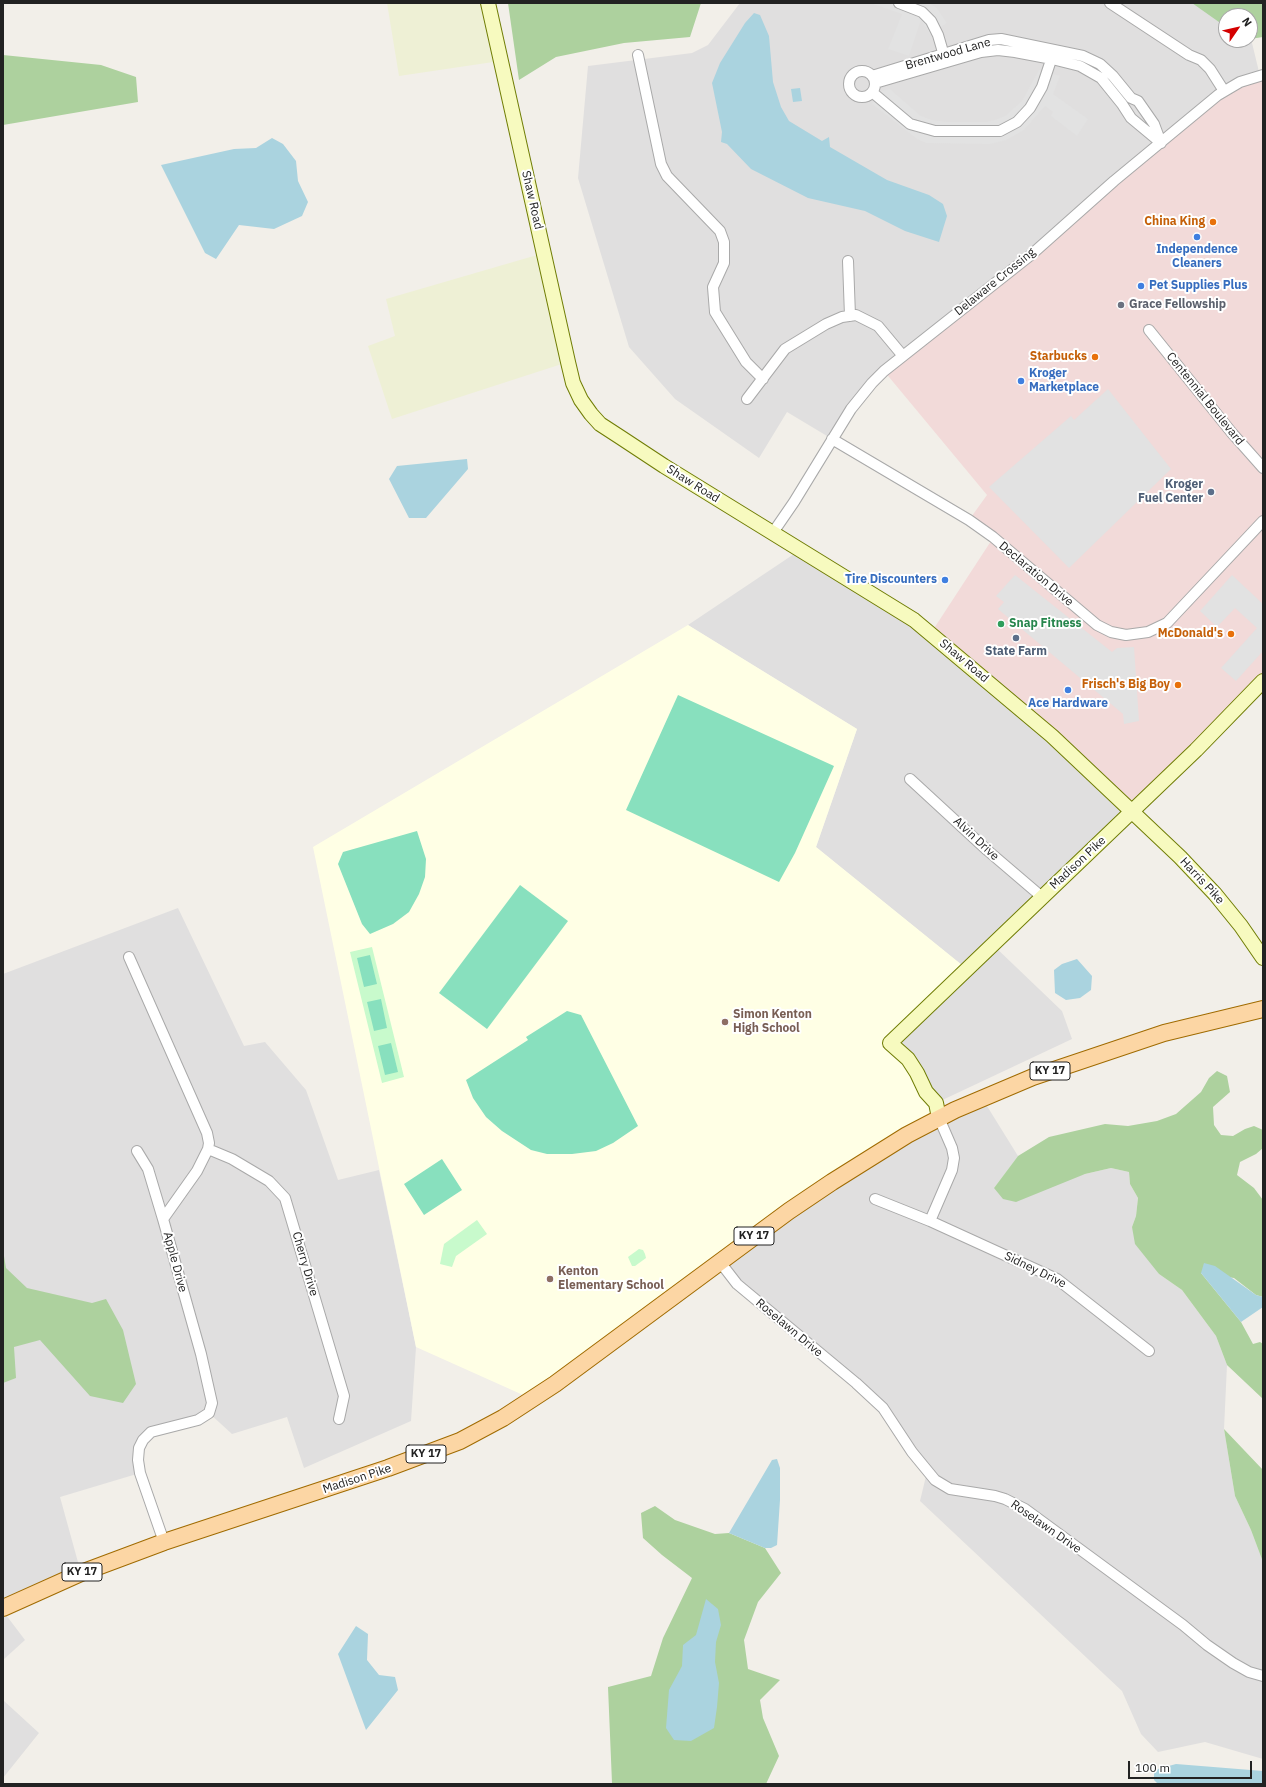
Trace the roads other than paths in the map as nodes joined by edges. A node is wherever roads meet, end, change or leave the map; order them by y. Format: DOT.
graph roads {
  1 [pos="488,3"];
  2 [pos="900,3"];
  3 [pos="1110,3"];
  4 [pos="638,55"];
  5 [pos="1053,55"];
  6 [pos="945,58"];
  7 [pos="1263,75"];
  8 [pos="1224,91"];
  9 [pos="1161,142"];
  10 [pos="848,261"];
  11 [pos="850,316"];
  12 [pos="1148,330"];
  13 [pos="903,356"];
  14 [pos="762,379"];
  15 [pos="747,399"];
  16 [pos="832,439"];
  17 [pos="1263,468"];
  18 [pos="1263,521"];
  19 [pos="772,534"];
  20 [pos="1263,681"];
  21 [pos="910,779"];
  22 [pos="1131,812"];
  23 [pos="1042,897"];
  24 [pos="129,957"];
  25 [pos="1263,958"];
  26 [pos="1263,1009"];
  27 [pos="939,1118"];
  28 [pos="208,1149"];
  29 [pos="137,1151"];
  30 [pos="876,1199"];
  31 [pos="163,1219"];
  32 [pos="930,1221"];
  33 [pos="720,1262"];
  34 [pos="1149,1351"];
  35 [pos="339,1419"];
  36 [pos="164,1542"];
  37 [pos="3,1608"];
  38 [pos="1263,1676"];
  1 -- 19 [label="main road, Shaw Road"];
  2 -- 6 [label="street"];
  3 -- 8 [label="street"];
  4 -- 14 [label="street"];
  5 -- 6 [label="street, Brentwood Lane"];
  5 -- 6 [label="street, Brentwood Lane"];
  5 -- 9 [label="street, Brentwood Lane"];
  5 -- 9 [label="street, Brentwood Lane"];
  7 -- 8 [label="street, Delaware Crossing"];
  8 -- 9 [label="street, Delaware Crossing"];
  9 -- 13 [label="street, Delaware Crossing"];
  10 -- 11 [label="street"];
  11 -- 13 [label="street"];
  11 -- 14 [label="street"];
  12 -- 17 [label="street, Centennial Boulevard"];
  13 -- 16 [label="street, Delaware Crossing"];
  14 -- 15 [label="street"];
  16 -- 18 [label="street, Declaration Drive"];
  16 -- 19 [label="street, Delaware Crossing"];
  19 -- 22 [label="main road, Shaw Road"];
  20 -- 22 [label="main road, Madison Pike"];
  21 -- 23 [label="street, Alvin Drive"];
  22 -- 23 [label="main road, Madison Pike"];
  22 -- 25 [label="main road, Harris Pike"];
  23 -- 27 [label="main road, Madison Pike"];
  24 -- 28 [label="street"];
  26 -- 27 [label="main road, KY 17"];
  27 -- 32 [label="street"];
  27 -- 33 [label="main road, KY 17"];
  28 -- 31 [label="street, Apple Drive"];
  28 -- 35 [label="street, Cherry Drive"];
  29 -- 31 [label="street"];
  30 -- 32 [label="street, Sidney Drive"];
  31 -- 36 [label="street, Apple Drive"];
  32 -- 34 [label="street, Sidney Drive"];
  33 -- 36 [label="main road, Madison Pike / KY 17"];
  33 -- 38 [label="street, Roselawn Drive"];
  36 -- 37 [label="main road, Madison Pike / KY 17"];
}
